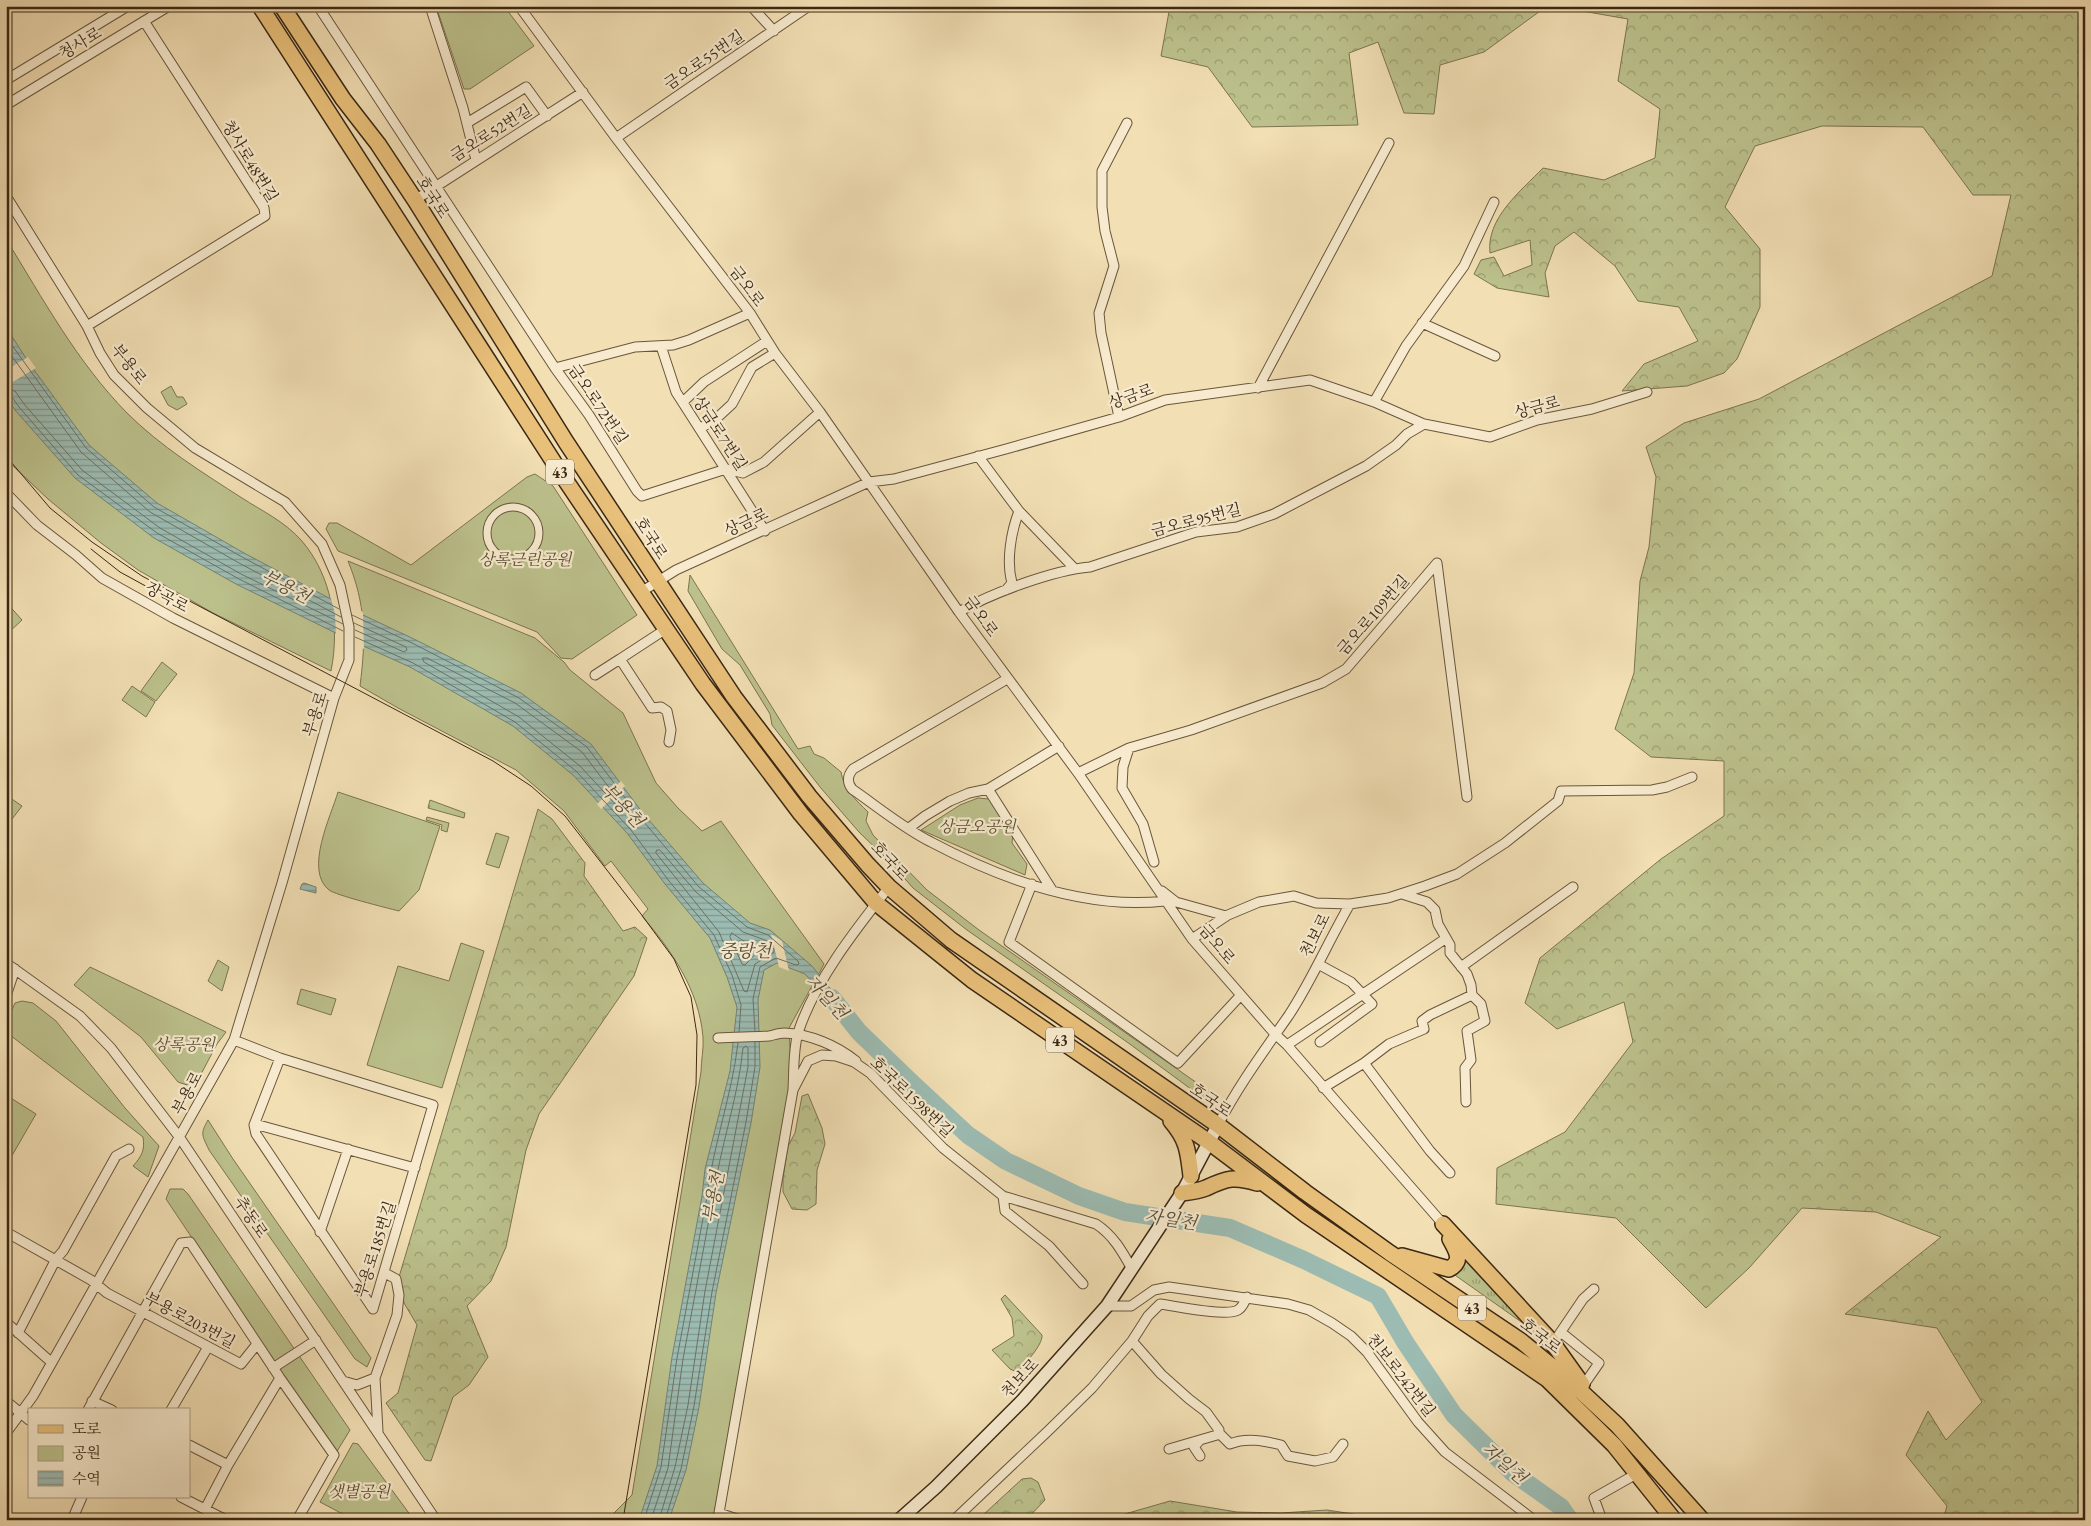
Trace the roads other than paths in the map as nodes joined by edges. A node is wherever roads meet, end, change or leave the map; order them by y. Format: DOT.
graph roads {
  1 [pos="128,6"];
  2 [pos="169,6"];
  3 [pos="247,6"];
  4 [pos="260,6"];
  5 [pos="282,6"];
  6 [pos="318,6"];
  7 [pos="430,6"];
  8 [pos="520,6"];
  9 [pos="751,6"];
  10 [pos="809,6"];
  11 [pos="144,21"];
  12 [pos="270,23"];
  13 [pos="774,31"];
  14 [pos="6,80"];
  15 [pos="583,92"];
  16 [pos="6,105"];
  17 [pos="547,116"];
  18 [pos="466,123"];
  19 [pos="1127,123"];
  20 [pos="616,138"];
  21 [pos="1389,143"];
  22 [pos="476,160"];
  23 [pos="436,186"];
  24 [pos="6,196"];
  25 [pos="415,200"];
  26 [pos="1494,202"];
  27 [pos="750,313"];
  28 [pos="1422,323"];
  29 [pos="87,326"];
  30 [pos="767,340"];
  31 [pos="661,346"];
  32 [pos="775,353"];
  33 [pos="1494,356"];
  34 [pos="555,368"];
  35 [pos="1258,388"];
  36 [pos="1647,392"];
  37 [pos="682,402"];
  38 [pos="1374,402"];
  39 [pos="820,412"];
  40 [pos="1119,417"];
  41 [pos="1424,424"];
  42 [pos="701,428"];
  43 [pos="978,456"];
  44 [pos="726,470"];
  45 [pos="869,482"];
  46 [pos="6,493"];
  47 [pos="1019,512"];
  48 [pos="766,531"];
  49 [pos="532,551"];
  50 [pos="1074,568"];
  51 [pos="658,580"];
  52 [pos="1006,591"];
  53 [pos="641,592"];
  54 [pos="959,612"];
  55 [pos="666,629"];
  56 [pos="620,659"];
  57 [pos="595,675"];
  58 [pos="1007,679"];
  59 [pos="334,698"];
  60 [pos="668,742"];
  61 [pos="1059,746"];
  62 [pos="1129,748"];
  63 [pos="1078,773"];
  64 [pos="1692,777"];
  65 [pos="988,789"];
  66 [pos="1468,797"];
  67 [pos="909,828"];
  68 [pos="1154,862"];
  69 [pos="1032,884"];
  70 [pos="889,887"];
  71 [pos="1573,887"];
  72 [pos="1156,888"];
  73 [pos="1052,890"];
  74 [pos="1402,894"];
  75 [pos="1165,901"];
  76 [pos="876,903"];
  77 [pos="1350,904"];
  78 [pos="1226,916"];
  79 [pos="913,933"];
  80 [pos="1445,938"];
  81 [pos="1192,939"];
  82 [pos="951,940"];
  83 [pos="6,964"];
  84 [pos="1318,964"];
  85 [pos="1461,966"];
  86 [pos="14,969"];
  87 [pos="1362,993"];
  88 [pos="1241,995"];
  89 [pos="1472,995"];
  90 [pos="6,996"];
  91 [pos="798,1034"];
  92 [pos="1275,1034"];
  93 [pos="718,1038"];
  94 [pos="234,1040"];
  95 [pos="1320,1042"];
  96 [pos="1287,1045"];
  97 [pos="280,1058"];
  98 [pos="1364,1064"];
  99 [pos="870,1073"];
  100 [pos="1323,1088"];
  101 [pos="793,1090"];
  102 [pos="1466,1102"];
  103 [pos="1160,1109"];
  104 [pos="255,1124"];
  105 [pos="1218,1125"];
  106 [pos="180,1138"];
  107 [pos="1209,1142"];
  108 [pos="129,1148"];
  109 [pos="348,1149"];
  110 [pos="415,1168"];
  111 [pos="1450,1174"];
  112 [pos="1191,1176"];
  113 [pos="1274,1191"];
  114 [pos="1182,1193"];
  115 [pos="1003,1196"];
  116 [pos="1443,1224"];
  117 [pos="6,1232"];
  118 [pos="320,1232"];
  119 [pos="1390,1253"];
  120 [pos="56,1259"];
  121 [pos="1132,1268"];
  122 [pos="385,1273"];
  123 [pos="97,1284"];
  124 [pos="1083,1284"];
  125 [pos="1594,1289"];
  126 [pos="1247,1297"];
  127 [pos="1107,1306"];
  128 [pos="143,1311"];
  129 [pos="6,1322"];
  130 [pos="18,1333"];
  131 [pos="1557,1337"];
  132 [pos="316,1340"];
  133 [pos="1132,1341"];
  134 [pos="257,1344"];
  135 [pos="208,1347"];
  136 [pos="51,1362"];
  137 [pos="273,1368"];
  138 [pos="280,1378"];
  139 [pos="375,1378"];
  140 [pos="344,1382"];
  141 [pos="1583,1386"];
  142 [pos="6,1401"];
  143 [pos="92,1401"];
  144 [pos="29,1408"];
  145 [pos="89,1408"];
  146 [pos="108,1408"];
  147 [pos="172,1408"];
  148 [pos="25,1417"];
  149 [pos="1617,1425"];
  150 [pos="1218,1432"];
  151 [pos="6,1433"];
  152 [pos="378,1434"];
  153 [pos="1200,1440"];
  154 [pos="1343,1444"];
  155 [pos="190,1447"];
  156 [pos="1169,1449"];
  157 [pos="1200,1456"];
  158 [pos="228,1466"];
  159 [pos="1638,1473"];
  160 [pos="82,1498"];
  161 [pos="183,1498"];
  162 [pos="205,1509"];
  163 [pos="717,1516"];
  164 [pos="72,1520"];
  165 [pos="226,1520"];
  166 [pos="297,1520"];
  167 [pos="436,1520"];
  168 [pos="740,1520"];
  169 [pos="899,1520"];
  170 [pos="954,1520"];
  171 [pos="1534,1520"];
  172 [pos="1602,1520"];
  173 [pos="1674,1520"];
  174 [pos="1702,1520"];
  1 -- 14 [label="street, 청사로"];
  2 -- 11 [label="street, 청사로"];
  3 -- 12 [label="main road, 호국로"];
  4 -- 12 [label="main road, 호국로 / 43"];
  5 -- 25 [label="main road, 호국로 / 43"];
  6 -- 23 [label="street"];
  7 -- 18 [label="street"];
  8 -- 15 [label="street, 금오로"];
  9 -- 13 [label="street"];
  10 -- 13 [label="street, 금오로55번길"];
  11 -- 16 [label="street, 청사로"];
  11 -- 29 [label="street, 청사로48번길"];
  12 -- 53 [label="main road, 호국로 / 43"];
  13 -- 20 [label="street, 금오로55번길"];
  15 -- 17 [label="street, 금오로52번길"];
  15 -- 20 [label="street, 금오로"];
  17 -- 18 [label="street"];
  17 -- 22 [label="street, 금오로52번길"];
  18 -- 22 [label="street"];
  19 -- 40 [label="street"];
  20 -- 27 [label="street, 금오로"];
  21 -- 35 [label="street"];
  22 -- 23 [label="street, 금오로52번길"];
  23 -- 25 [label="street, 금오로52번길"];
  23 -- 34 [label="street"];
  24 -- 29 [label="street, 부용로"];
  25 -- 51 [label="main road, 호국로 / 43"];
  26 -- 28 [label="street"];
  27 -- 30 [label="street, 금오로"];
  27 -- 31 [label="street, 금오로72번길"];
  28 -- 33 [label="street"];
  28 -- 38 [label="street"];
  29 -- 59 [label="street, 부용로"];
  30 -- 32 [label="street, 금오로"];
  30 -- 37 [label="street"];
  31 -- 34 [label="street, 금오로72번길"];
  31 -- 37 [label="street, 상금로7번길"];
  32 -- 39 [label="street, 금오로"];
  32 -- 42 [label="street"];
  34 -- 44 [label="street, 금오로72번길"];
  35 -- 38 [label="street, 상금로"];
  35 -- 40 [label="street, 상금로"];
  36 -- 41 [label="street, 상금로"];
  37 -- 42 [label="street, 상금로7번길"];
  38 -- 41 [label="street, 상금로"];
  39 -- 44 [label="street"];
  39 -- 45 [label="street, 금오로"];
  40 -- 43 [label="street, 상금로"];
  41 -- 50 [label="street, 금오로95번길"];
  42 -- 44 [label="street, 상금로7번길"];
  43 -- 45 [label="street, 상금로"];
  43 -- 47 [label="street"];
  44 -- 48 [label="street, 상금로7번길"];
  45 -- 48 [label="street, 상금로"];
  45 -- 54 [label="street, 금오로"];
  46 -- 59 [label="street, 장곡로"];
  47 -- 50 [label="street"];
  47 -- 52 [label="street"];
  48 -- 51 [label="street, 상금로"];
  49 -- 49 [label="street"];
  50 -- 52 [label="street, 금오로95번길"];
  51 -- 53 [label="street, 상금로"];
  51 -- 70 [label="main road, 호국로 / 43"];
  52 -- 54 [label="street, 금오로95번길"];
  53 -- 55 [label="main road, 호국로 / 43"];
  54 -- 58 [label="street, 금오로"];
  55 -- 56 [label="street"];
  55 -- 76 [label="main road, 호국로 / 43"];
  56 -- 57 [label="street"];
  56 -- 60 [label="street"];
  58 -- 61 [label="street, 금오로"];
  58 -- 67 [label="street"];
  59 -- 94 [label="street, 부용로"];
  61 -- 63 [label="street, 금오로"];
  61 -- 65 [label="street"];
  62 -- 63 [label="street, 금오로109번길"];
  62 -- 66 [label="street, 금오로109번길"];
  62 -- 68 [label="street"];
  63 -- 72 [label="street, 금오로"];
  64 -- 74 [label="street, 천보로"];
  65 -- 67 [label="street"];
  65 -- 73 [label="street"];
  67 -- 69 [label="street"];
  69 -- 73 [label="street"];
  69 -- 88 [label="street"];
  70 -- 76 [label="street"];
  70 -- 82 [label="main road, 호국로 / 43"];
  71 -- 85 [label="street"];
  72 -- 75 [label="street, 금오로"];
  72 -- 78 [label="street"];
  73 -- 75 [label="street"];
  74 -- 77 [label="street, 천보로"];
  74 -- 80 [label="street"];
  75 -- 81 [label="street, 금오로"];
  76 -- 79 [label="main road, 호국로 / 43"];
  76 -- 91 [label="street"];
  77 -- 78 [label="street"];
  77 -- 84 [label="street, 천보로"];
  78 -- 81 [label="street"];
  79 -- 82 [label="main road"];
  79 -- 103 [label="main road, 호국로 / 43"];
  80 -- 85 [label="street"];
  80 -- 87 [label="street"];
  81 -- 88 [label="street, 금오로"];
  82 -- 105 [label="main road, 호국로 / 43"];
  83 -- 86 [label="street, 추동로"];
  84 -- 87 [label="street"];
  84 -- 92 [label="street, 천보로"];
  85 -- 89 [label="street"];
  86 -- 90 [label="street"];
  86 -- 106 [label="street, 추동로"];
  87 -- 95 [label="street"];
  87 -- 96 [label="street"];
  88 -- 92 [label="street, 금오로"];
  89 -- 98 [label="street"];
  89 -- 102 [label="street"];
  91 -- 93 [label="street"];
  91 -- 99 [label="street"];
  91 -- 101 [label="street"];
  92 -- 96 [label="street, 금오로"];
  92 -- 105 [label="street, 천보로"];
  94 -- 97 [label="street, 부용로185번길"];
  94 -- 106 [label="street, 부용로"];
  96 -- 100 [label="street, 금오로"];
  97 -- 104 [label="street"];
  97 -- 110 [label="street, 부용로185번길"];
  98 -- 100 [label="street"];
  98 -- 111 [label="street"];
  99 -- 101 [label="street, 호국로1598번길"];
  99 -- 115 [label="street, 호국로1598번길"];
  100 -- 116 [label="street, 금오로"];
  101 -- 163 [label="street"];
  103 -- 107 [label="main road, 호국로 / 43"];
  103 -- 112 [label="main road"];
  104 -- 109 [label="street"];
  104 -- 118 [label="street, 부용로185번길"];
  105 -- 107 [label="main road, 천보로"];
  105 -- 119 [label="main road, 호국로 / 43"];
  106 -- 123 [label="street, 부용로"];
  106 -- 132 [label="street, 추동로"];
  107 -- 112 [label="main road, 천보로"];
  107 -- 113 [label="main road, 호국로 / 43"];
  108 -- 120 [label="street"];
  109 -- 110 [label="street"];
  109 -- 118 [label="street"];
  110 -- 122 [label="street, 부용로185번길"];
  112 -- 114 [label="main road, 천보로"];
  113 -- 114 [label="main road"];
  113 -- 159 [label="main road, 호국로 / 43"];
  114 -- 121 [label="main road, 천보로"];
  115 -- 121 [label="street"];
  115 -- 124 [label="street, 호국로1598번길"];
  116 -- 119 [label="main road"];
  116 -- 131 [label="main road"];
  117 -- 120 [label="street, 부용로203번길"];
  118 -- 122 [label="street, 부용로185번길"];
  119 -- 149 [label="main road, 호국로 / 43"];
  120 -- 123 [label="street, 부용로203번길"];
  120 -- 130 [label="street"];
  121 -- 127 [label="main road, 천보로"];
  122 -- 139 [label="street"];
  123 -- 128 [label="street, 부용로203번길"];
  123 -- 136 [label="street, 부용로"];
  125 -- 131 [label="street"];
  126 -- 127 [label="street, 천보로242번길"];
  126 -- 133 [label="street"];
  126 -- 171 [label="street, 천보로242번길"];
  127 -- 169 [label="main road, 천보로"];
  128 -- 134 [label="street"];
  128 -- 135 [label="street, 부용로203번길"];
  128 -- 143 [label="street"];
  129 -- 130 [label="street"];
  130 -- 136 [label="street"];
  131 -- 141 [label="main road"];
  131 -- 141 [label="street"];
  132 -- 137 [label="street"];
  132 -- 140 [label="street, 추동로"];
  133 -- 150 [label="street"];
  133 -- 170 [label="street"];
  134 -- 135 [label="street, 부용로203번길"];
  134 -- 137 [label="street, 부용로203번길"];
  135 -- 147 [label="street"];
  136 -- 144 [label="street, 부용로"];
  137 -- 138 [label="street, 부용로203번길"];
  138 -- 158 [label="street"];
  138 -- 166 [label="street, 부용로203번길"];
  139 -- 140 [label="street"];
  139 -- 152 [label="street"];
  140 -- 152 [label="street, 추동로"];
  141 -- 149 [label="main road"];
  142 -- 148 [label="street"];
  143 -- 145 [label="street"];
  143 -- 146 [label="street"];
  148 -- 151 [label="street, 부용로"];
  149 -- 174 [label="main road, 호국로 / 43"];
  150 -- 153 [label="street"];
  150 -- 154 [label="street"];
  152 -- 167 [label="street, 추동로"];
  153 -- 156 [label="street"];
  153 -- 157 [label="street"];
  155 -- 158 [label="street"];
  158 -- 162 [label="street"];
  159 -- 172 [label="street"];
  159 -- 173 [label="main road, 호국로 / 43"];
  160 -- 164 [label="street"];
  161 -- 162 [label="street"];
  162 -- 165 [label="street"];
  163 -- 168 [label="street"];
}
